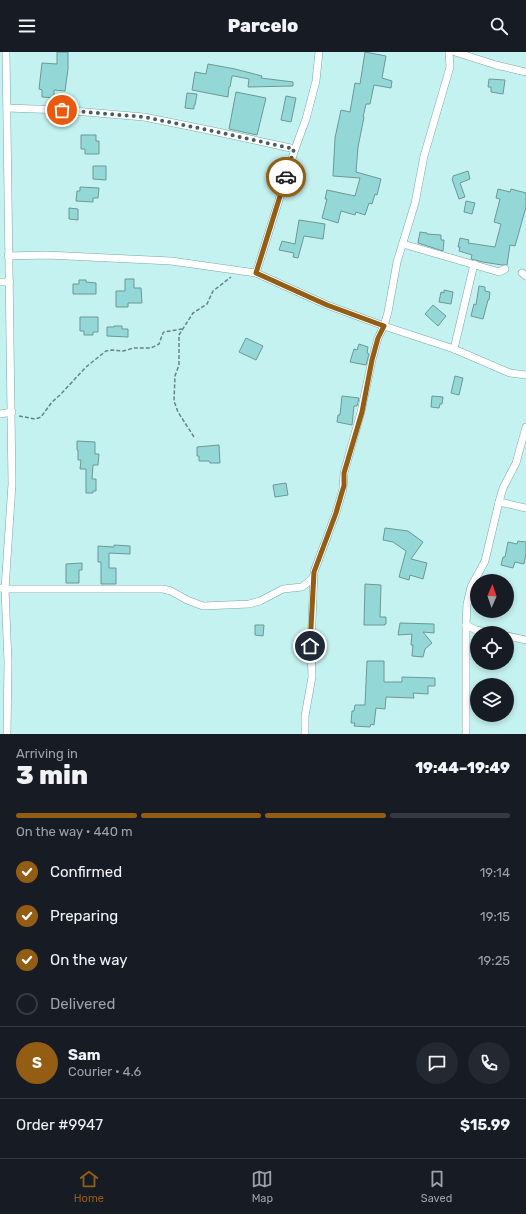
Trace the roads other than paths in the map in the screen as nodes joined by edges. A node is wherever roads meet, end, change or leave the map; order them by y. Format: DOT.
graph roads {
  1 [pos="6,52"];
  2 [pos="319,52"];
  3 [pos="448,52"];
  4 [pos="455,52"];
  5 [pos="3,62"];
  6 [pos="526,72"];
  7 [pos="7,108"];
  8 [pos="294,149"];
  9 [pos="403,244"];
  10 [pos="8,256"];
  11 [pos="474,264"];
  12 [pos="505,269"];
  13 [pos="256,273"];
  14 [pos="0,282"];
  15 [pos="10,282"];
  16 [pos="384,326"];
  17 [pos="454,349"];
  18 [pos="526,376"];
  19 [pos="12,413"];
  20 [pos="0,414"];
  21 [pos="526,427"];
  22 [pos="499,502"];
  23 [pos="526,508"];
  24 [pos="313,578"];
  25 [pos="3,589"];
  26 [pos="466,625"];
  27 [pos="470,627"];
  28 [pos="514,637"];
  29 [pos="526,640"];
  30 [pos="0,662"];
  31 [pos="8,662"];
  32 [pos="7,734"];
  33 [pos="305,734"];
  34 [pos="466,734"];
  1 -- 5 [label="street"];
  2 -- 8 [label="street"];
  3 -- 9 [label="street"];
  4 -- 6 [label="street"];
  5 -- 7 [label="street"];
  7 -- 8 [label="street"];
  7 -- 10 [label="street"];
  8 -- 13 [label="street"];
  9 -- 11 [label="street"];
  9 -- 16 [label="street"];
  10 -- 13 [label="street"];
  10 -- 15 [label="street"];
  11 -- 12 [label="street"];
  11 -- 17 [label="street"];
  13 -- 16 [label="street"];
  14 -- 15 [label="street"];
  15 -- 19 [label="street"];
  16 -- 17 [label="street"];
  16 -- 24 [label="street"];
  17 -- 18 [label="street"];
  19 -- 20 [label="street"];
  19 -- 25 [label="street"];
  21 -- 22 [label="street"];
  22 -- 23 [label="street"];
  22 -- 26 [label="street"];
  24 -- 25 [label="street"];
  24 -- 33 [label="street"];
  25 -- 31 [label="street"];
  26 -- 27 [label="street"];
  26 -- 34 [label="street"];
  28 -- 29 [label="street"];
  30 -- 31 [label="street"];
  31 -- 32 [label="street"];
}
